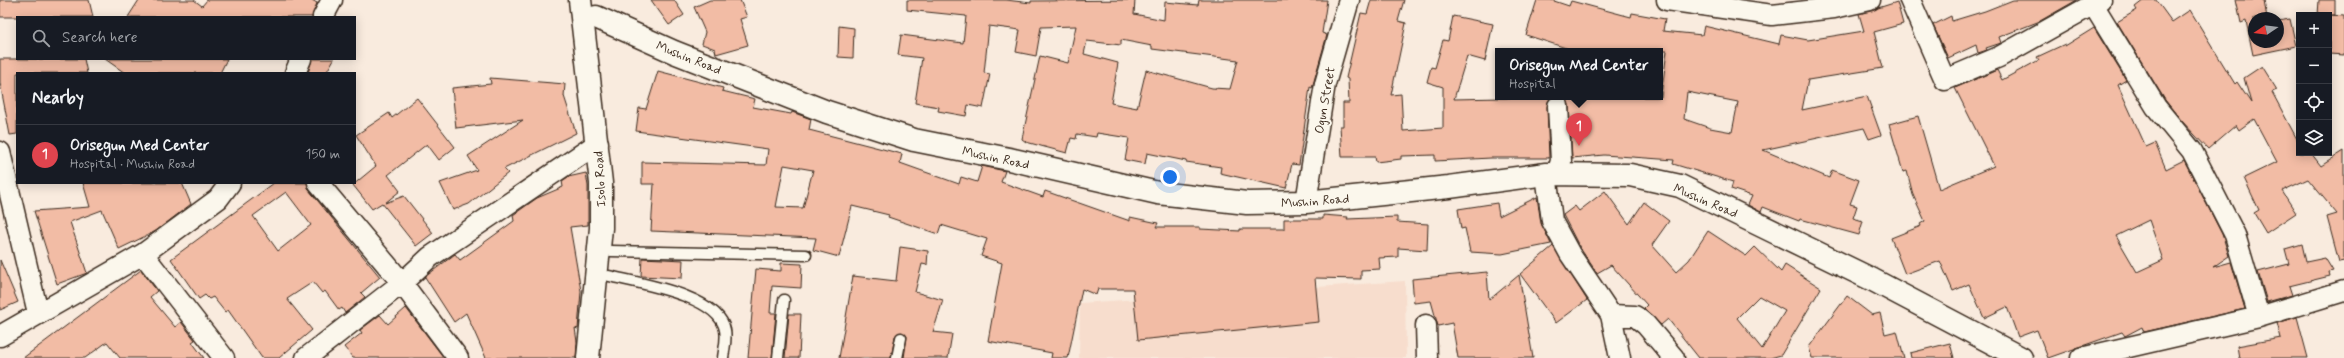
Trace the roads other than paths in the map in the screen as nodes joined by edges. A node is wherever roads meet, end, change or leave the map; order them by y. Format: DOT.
graph roads {
  1 [pos="332,0"];
  2 [pos="580,0"];
  3 [pos="1348,0"];
  4 [pos="1667,0"];
  5 [pos="1870,0"];
  6 [pos="1910,0"];
  7 [pos="2097,3"];
  8 [pos="595,8"];
  9 [pos="324,16"];
  10 [pos="301,60"];
  11 [pos="295,72"];
  12 [pos="1558,106"];
  13 [pos="598,144"];
  14 [pos="0,152"];
  15 [pos="1552,174"];
  16 [pos="229,184"];
  17 [pos="319,184"];
  18 [pos="1306,202"];
  19 [pos="611,251"];
  20 [pos="143,254"];
  21 [pos="806,255"];
  22 [pos="609,276"];
  23 [pos="402,283"];
  24 [pos="2344,291"];
  25 [pos="784,300"];
  26 [pos="38,313"];
  27 [pos="1611,315"];
  28 [pos="2259,317"];
  29 [pos="1426,325"];
  30 [pos="0,336"];
  31 [pos="901,338"];
  32 [pos="224,358"];
  33 [pos="306,358"];
  34 [pos="458,358"];
  35 [pos="588,358"];
  36 [pos="602,358"];
  37 [pos="723,358"];
  38 [pos="778,358"];
  39 [pos="897,358"];
  40 [pos="1427,358"];
  41 [pos="1620,358"];
  42 [pos="1674,358"];
  43 [pos="2021,358"];
  44 [pos="2081,358"];
  1 -- 9 [label="street"];
  2 -- 13 [label="main road, Isolo Road"];
  3 -- 18 [label="street, Ogun Street"];
  4 -- 5 [label="street"];
  6 -- 7 [label="street"];
  7 -- 28 [label="street"];
  8 -- 18 [label="main road, Mushin Road"];
  8 -- 19 [label="main road, Isolo Road"];
  10 -- 11 [label="street"];
  12 -- 15 [label="street"];
  13 -- 23 [label="street"];
  13 -- 35 [label="main road, Isolo Road"];
  14 -- 26 [label="street"];
  15 -- 18 [label="main road, Mushin Road"];
  15 -- 27 [label="street"];
  15 -- 43 [label="main road, Mushin Road"];
  16 -- 20 [label="street"];
  17 -- 23 [label="street"];
  19 -- 21 [label="lane"];
  19 -- 22 [label="main road, Isolo Road"];
  20 -- 26 [label="street"];
  20 -- 32 [label="street"];
  22 -- 36 [label="main road, Isolo Road"];
  22 -- 37 [label="lane"];
  23 -- 33 [label="street"];
  23 -- 34 [label="street"];
  24 -- 28 [label="street"];
  25 -- 38 [label="lane"];
  26 -- 30 [label="street"];
  27 -- 41 [label="street"];
  27 -- 42 [label="street"];
  28 -- 44 [label="street"];
  29 -- 40 [label="street"];
  31 -- 39 [label="lane"];
}
